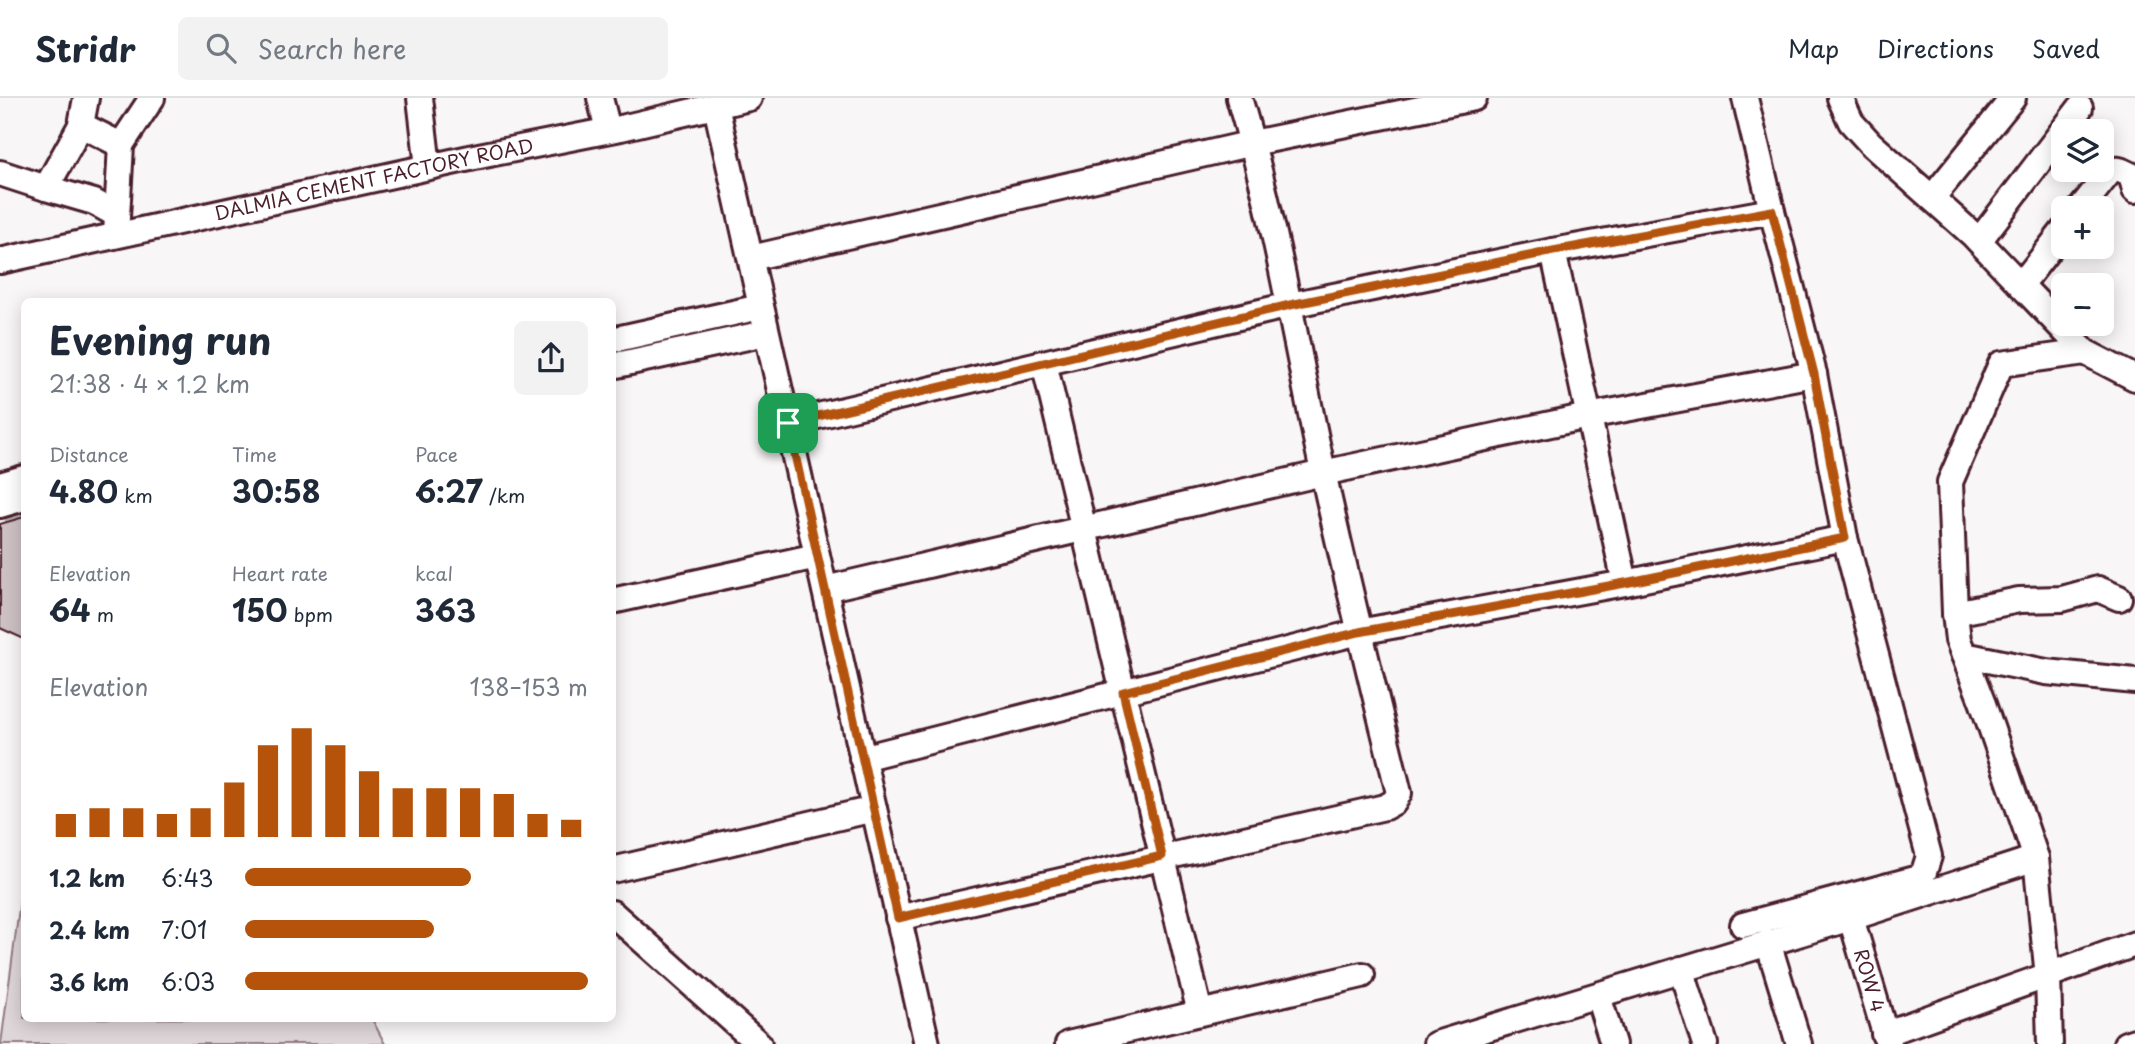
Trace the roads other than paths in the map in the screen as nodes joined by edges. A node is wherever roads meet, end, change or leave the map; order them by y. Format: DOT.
graph roads {
  1 [pos="86,98"];
  2 [pos="152,98"];
  3 [pos="420,98"];
  4 [pos="600,98"];
  5 [pos="749,98"];
  6 [pos="1239,98"];
  7 [pos="1474,98"];
  8 [pos="1745,98"];
  9 [pos="1840,98"];
  10 [pos="2013,98"];
  11 [pos="716,106"];
  12 [pos="2080,108"];
  13 [pos="81,125"];
  14 [pos="608,130"];
  15 [pos="1253,143"];
  16 [pos="121,145"];
  17 [pos="428,167"];
  18 [pos="0,173"];
  19 [pos="2134,180"];
  20 [pos="46,188"];
  21 [pos="2091,196"];
  22 [pos="1932,198"];
  23 [pos="1772,211"];
  24 [pos="117,225"];
  25 [pos="1979,241"];
  26 [pos="2051,246"];
  27 [pos="1553,251"];
  28 [pos="751,258"];
  29 [pos="0,261"];
  30 [pos="2021,285"];
  31 [pos="1290,305"];
  32 [pos="760,307"];
  33 [pos="674,327"];
  34 [pos="766,333"];
  35 [pos="616,339"];
  36 [pos="678,352"];
  37 [pos="2085,352"];
  38 [pos="1044,363"];
  39 [pos="616,365"];
  40 [pos="1814,374"];
  41 [pos="2135,378"];
  42 [pos="1588,415"];
  43 [pos="788,423"];
  44 [pos="1323,472"];
  45 [pos="21,479"];
  46 [pos="0,485"];
  47 [pos="21,499"];
  48 [pos="0,505"];
  49 [pos="1083,528"];
  50 [pos="1845,538"];
  51 [pos="817,556"];
  52 [pos="1625,583"];
  53 [pos="825,589"];
  54 [pos="2119,598"];
  55 [pos="616,600"];
  56 [pos="1955,613"];
  57 [pos="1359,632"];
  58 [pos="1964,655"];
  59 [pos="2135,681"];
  60 [pos="1123,692"];
  61 [pos="862,758"];
  62 [pos="874,809"];
  63 [pos="1162,856"];
  64 [pos="2036,858"];
  65 [pos="616,869"];
  66 [pos="616,917"];
  67 [pos="898,918"];
  68 [pos="1851,918"];
  69 [pos="1743,925"];
  70 [pos="1768,942"];
  71 [pos="2135,944"];
  72 [pos="1681,970"];
  73 [pos="1362,975"];
  74 [pos="2048,977"];
  75 [pos="1598,996"];
  76 [pos="1200,1013"];
  77 [pos="1509,1034"];
  78 [pos="1886,1039"];
  79 [pos="2135,1041"];
  80 [pos="758,1044"];
  81 [pos="927,1044"];
  82 [pos="1068,1044"];
  83 [pos="1436,1044"];
  84 [pos="1613,1044"];
  85 [pos="1705,1044"];
  86 [pos="1799,1044"];
  87 [pos="2050,1044"];
  88 [pos="2126,1044"];
  1 -- 13 [label="street"];
  2 -- 16 [label="street"];
  3 -- 17 [label="street"];
  4 -- 14 [label="street"];
  5 -- 11 [label="street, DALMIA CEMENT FACTORY ROAD"];
  6 -- 15 [label="street"];
  7 -- 15 [label="street"];
  8 -- 23 [label="street"];
  9 -- 22 [label="street"];
  10 -- 22 [label="street"];
  11 -- 14 [label="street, DALMIA CEMENT FACTORY ROAD"];
  11 -- 28 [label="street"];
  12 -- 25 [label="street"];
  13 -- 16 [label="street"];
  13 -- 20 [label="street"];
  14 -- 17 [label="street, DALMIA CEMENT FACTORY ROAD"];
  15 -- 28 [label="street"];
  15 -- 31 [label="street"];
  16 -- 24 [label="street"];
  17 -- 24 [label="street, DALMIA CEMENT FACTORY ROAD"];
  18 -- 20 [label="street"];
  19 -- 21 [label="street"];
  20 -- 24 [label="street"];
  22 -- 25 [label="street"];
  23 -- 27 [label="street"];
  23 -- 40 [label="street"];
  24 -- 29 [label="street, DALMIA CEMENT FACTORY ROAD"];
  25 -- 30 [label="street"];
  26 -- 30 [label="street"];
  27 -- 31 [label="street"];
  27 -- 42 [label="street"];
  28 -- 32 [label="street"];
  30 -- 37 [label="street"];
  31 -- 38 [label="street"];
  31 -- 44 [label="street"];
  32 -- 33 [label="street"];
  32 -- 34 [label="street"];
  33 -- 35 [label="street"];
  33 -- 36 [label="street"];
  34 -- 36 [label="street"];
  34 -- 43 [label="street"];
  36 -- 39 [label="street"];
  37 -- 41 [label="street"];
  37 -- 56 [label="street"];
  38 -- 43 [label="street"];
  38 -- 49 [label="street"];
  40 -- 42 [label="street"];
  40 -- 50 [label="street"];
  42 -- 44 [label="street"];
  42 -- 52 [label="street"];
  43 -- 51 [label="street"];
  44 -- 49 [label="street"];
  44 -- 57 [label="street"];
  45 -- 46 [label="street"];
  47 -- 48 [label="street"];
  49 -- 53 [label="street"];
  49 -- 60 [label="street"];
  50 -- 52 [label="street"];
  50 -- 69 [label="street"];
  51 -- 53 [label="street"];
  51 -- 55 [label="street"];
  52 -- 57 [label="street"];
  53 -- 61 [label="street"];
  54 -- 56 [label="street"];
  56 -- 58 [label="street"];
  57 -- 60 [label="street"];
  57 -- 63 [label="street"];
  58 -- 59 [label="street"];
  58 -- 64 [label="street"];
  60 -- 61 [label="street"];
  60 -- 63 [label="street"];
  61 -- 62 [label="street"];
  62 -- 65 [label="street"];
  62 -- 67 [label="street"];
  63 -- 67 [label="street"];
  63 -- 76 [label="street"];
  64 -- 68 [label="street"];
  64 -- 74 [label="street"];
  66 -- 80 [label="street"];
  67 -- 81 [label="street"];
  68 -- 70 [label="street"];
  68 -- 78 [label="street, ROW 4"];
  70 -- 72 [label="street"];
  70 -- 86 [label="street"];
  71 -- 74 [label="street"];
  72 -- 75 [label="street"];
  72 -- 85 [label="street"];
  73 -- 76 [label="street"];
  74 -- 78 [label="street"];
  74 -- 87 [label="street"];
  75 -- 77 [label="street"];
  75 -- 84 [label="street"];
  76 -- 82 [label="street"];
  77 -- 83 [label="street"];
  79 -- 88 [label="street"];
}
